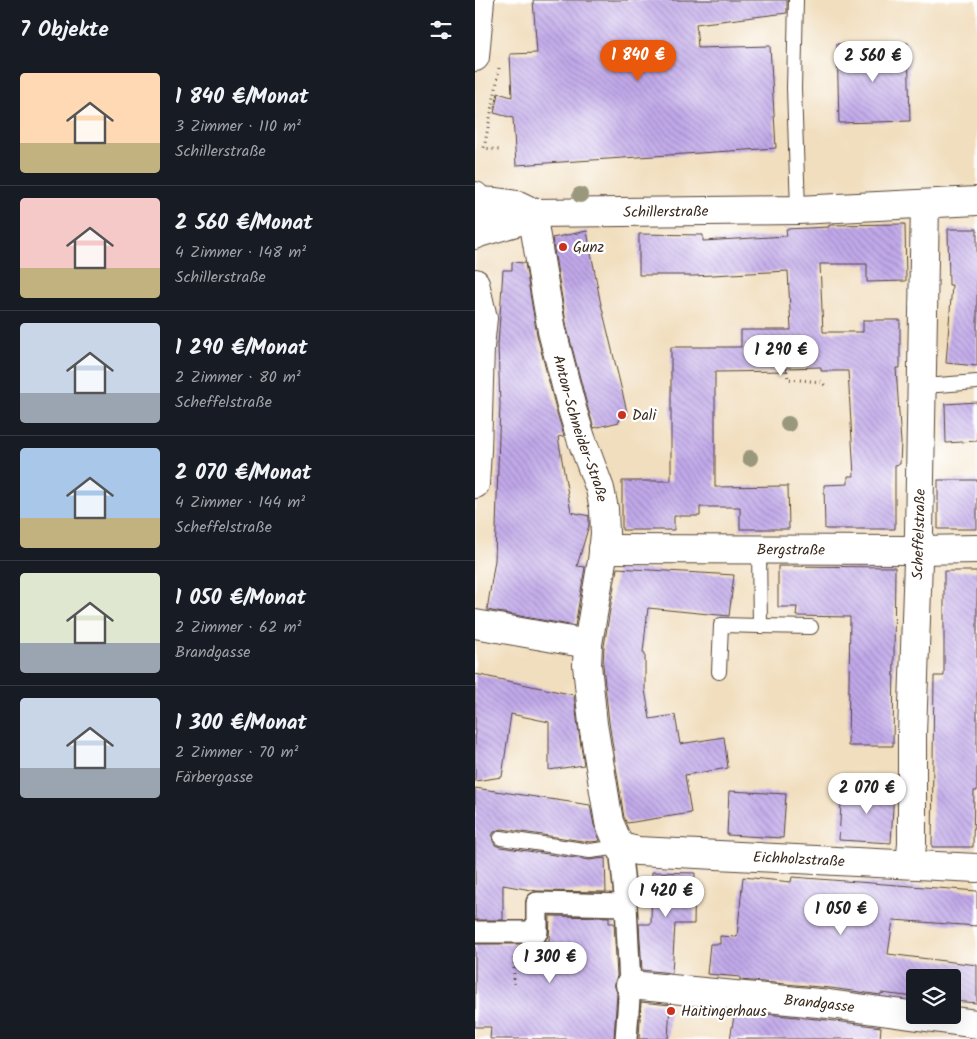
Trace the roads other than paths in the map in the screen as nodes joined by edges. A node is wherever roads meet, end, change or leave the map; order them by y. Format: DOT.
graph roads {
  1 [pos="480,0"];
  2 [pos="796,0"];
  3 [pos="488,58"];
  4 [pos="476,198"];
  5 [pos="977,202"];
  6 [pos="925,204"];
  7 [pos="798,210"];
  8 [pos="534,213"];
  9 [pos="475,234"];
  10 [pos="475,283"];
  11 [pos="477,341"];
  12 [pos="977,382"];
  13 [pos="922,385"];
  14 [pos="477,423"];
  15 [pos="475,484"];
  16 [pos="977,548"];
  17 [pos="603,549"];
  18 [pos="759,549"];
  19 [pos="917,550"];
  20 [pos="475,624"];
  21 [pos="760,626"];
  22 [pos="811,627"];
  23 [pos="588,644"];
  24 [pos="719,672"];
  25 [pos="501,838"];
  26 [pos="620,847"];
  27 [pos="910,864"];
  28 [pos="977,868"];
  29 [pos="626,905"];
  30 [pos="475,932"];
  31 [pos="630,985"];
  32 [pos="977,1024"];
  33 [pos="626,1039"];
  1 -- 3 [label="street"];
  2 -- 7 [label="lane"];
  4 -- 8 [label="street, Schillerstraße"];
  4 -- 9 [label="street"];
  5 -- 6 [label="street, Schillerstraße"];
  6 -- 7 [label="street, Schillerstraße"];
  6 -- 13 [label="street, Scheffelstraße"];
  7 -- 8 [label="street, Schillerstraße"];
  8 -- 9 [label="street, Schillerstraße"];
  8 -- 17 [label="street, Anton-Schneider-Straße"];
  10 -- 11 [label="street"];
  11 -- 14 [label="street"];
  12 -- 13 [label="lane"];
  13 -- 19 [label="street, Scheffelstraße"];
  14 -- 15 [label="street"];
  16 -- 19 [label="street, Bergstraße"];
  17 -- 18 [label="street, Bergstraße"];
  17 -- 23 [label="street, Anton-Schneider-Straße"];
  18 -- 19 [label="street, Bergstraße"];
  18 -- 21 [label="lane"];
  19 -- 27 [label="street, Scheffelstraße"];
  20 -- 23 [label="street"];
  21 -- 22 [label="lane"];
  21 -- 24 [label="lane"];
  23 -- 26 [label="street, Anton-Schneider-Straße"];
  25 -- 26 [label="lane"];
  26 -- 27 [label="street, Eichholzstraße"];
  26 -- 29 [label="street, Anton-Schneider-Straße"];
  27 -- 28 [label="street, Eichholzstraße"];
  29 -- 30 [label="street"];
  29 -- 31 [label="street, Anton-Schneider-Straße"];
  31 -- 32 [label="street, Brandgasse"];
  31 -- 33 [label="street, Anton-Schneider-Straße"];
}
